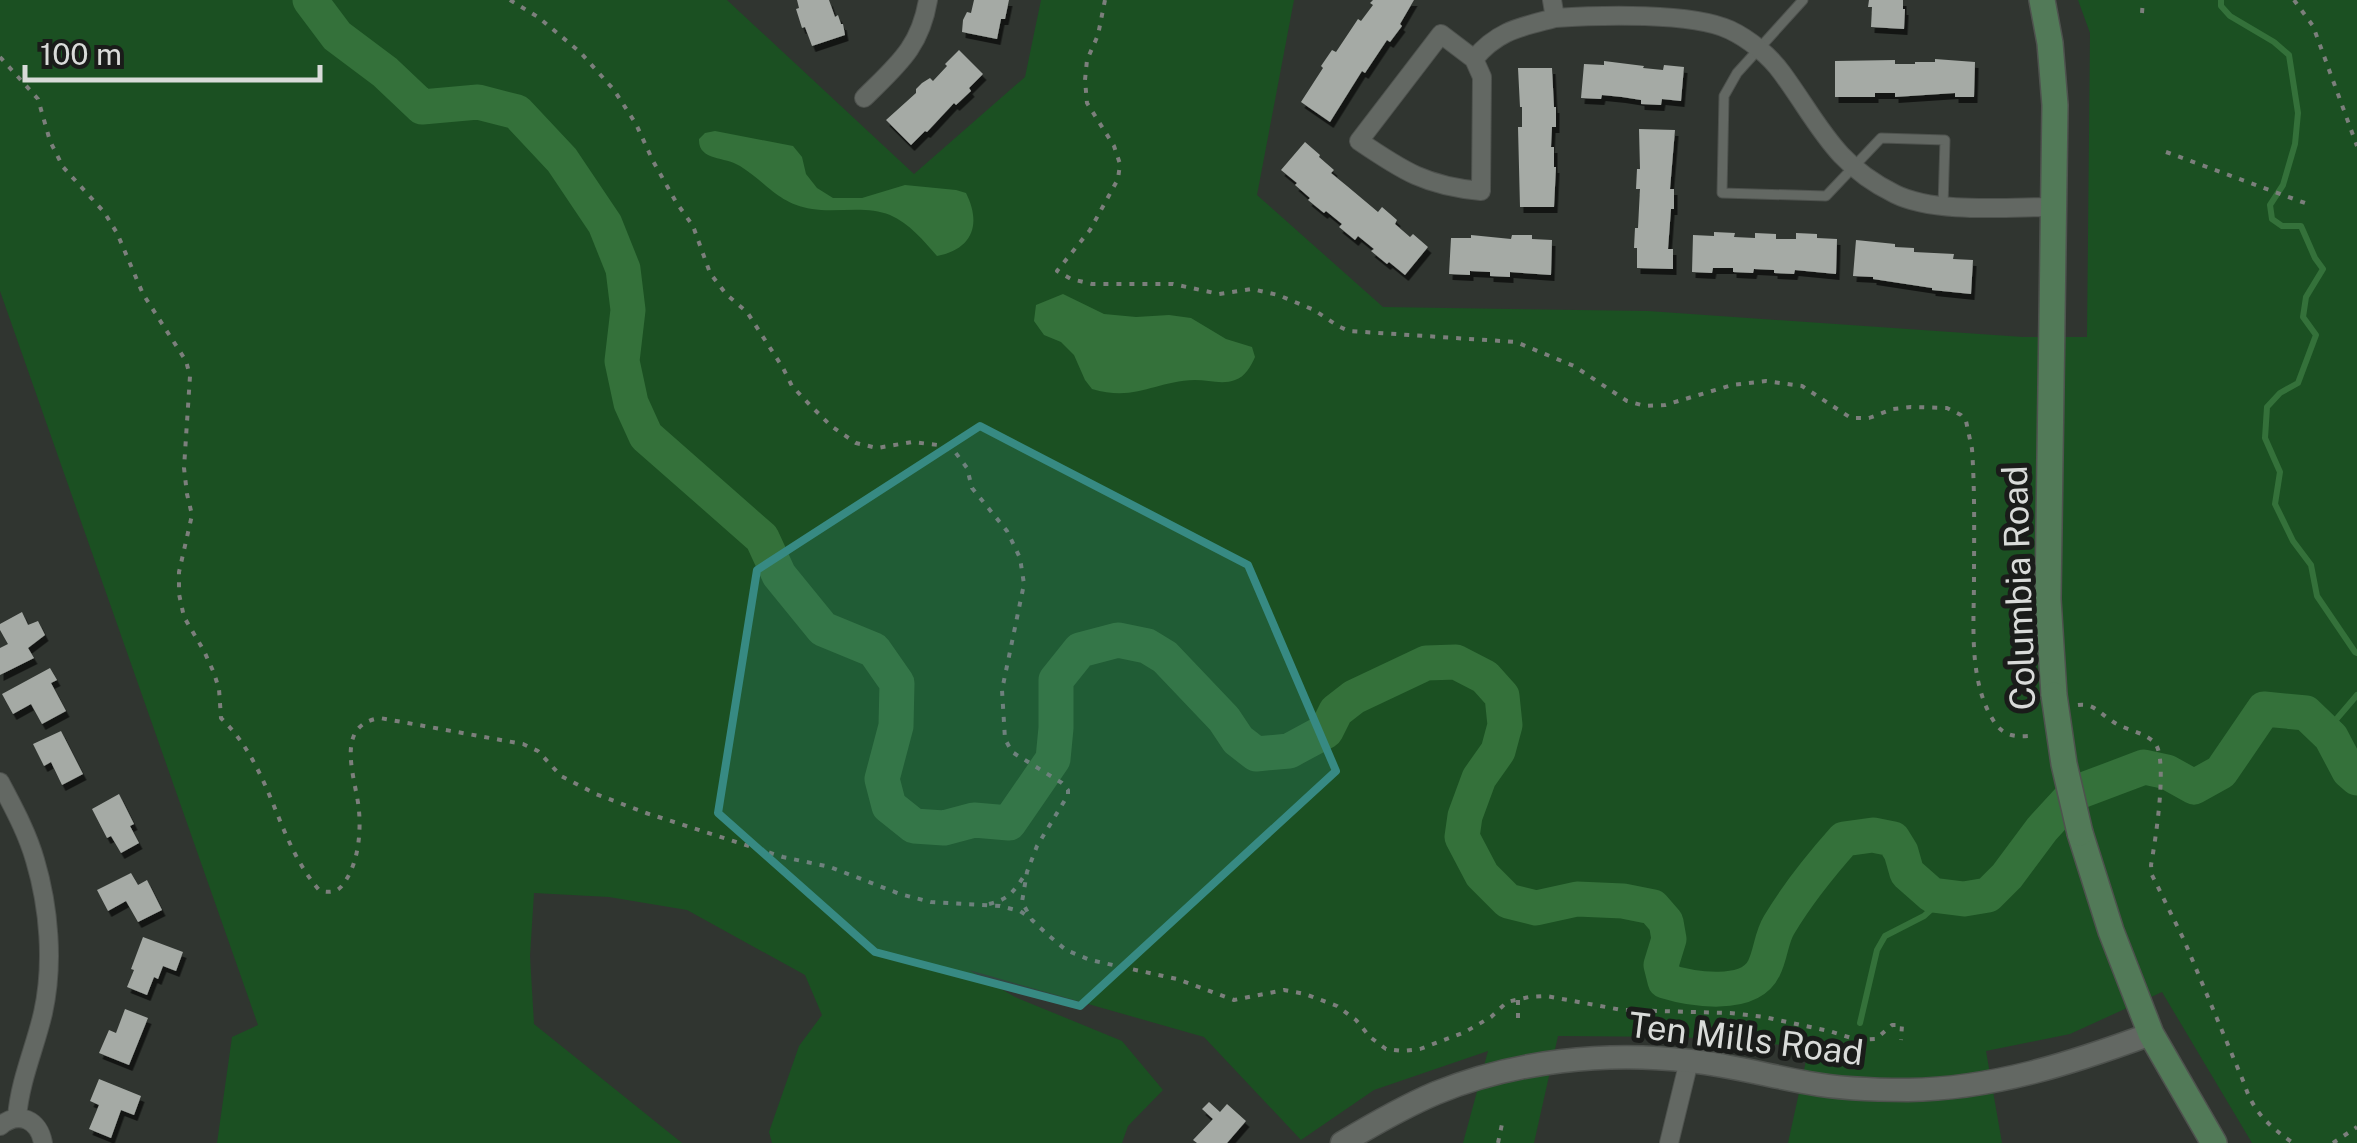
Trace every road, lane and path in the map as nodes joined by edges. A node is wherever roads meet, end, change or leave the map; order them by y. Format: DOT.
graph roads {
  1 [pos="510,0"];
  2 [pos="928,0"];
  3 [pos="1105,0"];
  4 [pos="2042,0"];
  5 [pos="2143,0"];
  6 [pos="2294,0"];
  7 [pos="1797,2"];
  8 [pos="1554,9"];
  9 [pos="2142,13"];
  10 [pos="1759,50"];
  11 [pos="0,57"];
  12 [pos="1474,59"];
  13 [pos="864,98"];
  14 [pos="2357,146"];
  15 [pos="2166,152"];
  16 [pos="1853,167"];
  17 [pos="2306,203"];
  18 [pos="1942,206"];
  19 [pos="2054,207"];
  20 [pos="2078,705"];
  21 [pos="2028,736"];
  22 [pos="0,782"];
  23 [pos="1026,872"];
  24 [pos="984,905"];
  25 [pos="1032,920"];
  26 [pos="1518,1000"];
  27 [pos="1518,1018"];
  28 [pos="2151,1034"];
  29 [pos="1901,1040"];
  30 [pos="1689,1060"];
  31 [pos="8,1122"];
  32 [pos="1502,1124"];
  33 [pos="2357,1128"];
  34 [pos="43,1143"];
  35 [pos="1342,1143"];
  36 [pos="1498,1143"];
  37 [pos="1669,1143"];
  38 [pos="2214,1143"];
  39 [pos="2293,1143"];
  40 [pos="2333,1143"];
  1 -- 23 [label="path"];
  2 -- 13 [label="street"];
  3 -- 21 [label="path"];
  4 -- 19 [label="main road, Columbia Road"];
  5 -- 9 [label="path"];
  6 -- 14 [label="path"];
  7 -- 10 [label="lane"];
  8 -- 10 [label="street"];
  8 -- 12 [label="street"];
  10 -- 16 [label="street"];
  10 -- 16 [label="lane"];
  11 -- 24 [label="path"];
  12 -- 12 [label="street"];
  15 -- 17 [label="path"];
  16 -- 18 [label="street"];
  16 -- 18 [label="lane"];
  18 -- 19 [label="street"];
  19 -- 28 [label="main road, Columbia Road, bridge"];
  20 -- 39 [label="path"];
  22 -- 31 [label="street"];
  23 -- 24 [label="path"];
  23 -- 25 [label="path"];
  24 -- 25 [label="path"];
  25 -- 26 [label="path"];
  26 -- 27 [label="path"];
  26 -- 29 [label="path"];
  28 -- 30 [label="street, Ten Mills Road"];
  28 -- 38 [label="main road, Columbia Road"];
  30 -- 35 [label="street, Ten Mills Road"];
  30 -- 37 [label="street"];
  31 -- 34 [label="street"];
  32 -- 36 [label="path"];
  33 -- 40 [label="path"];
}
